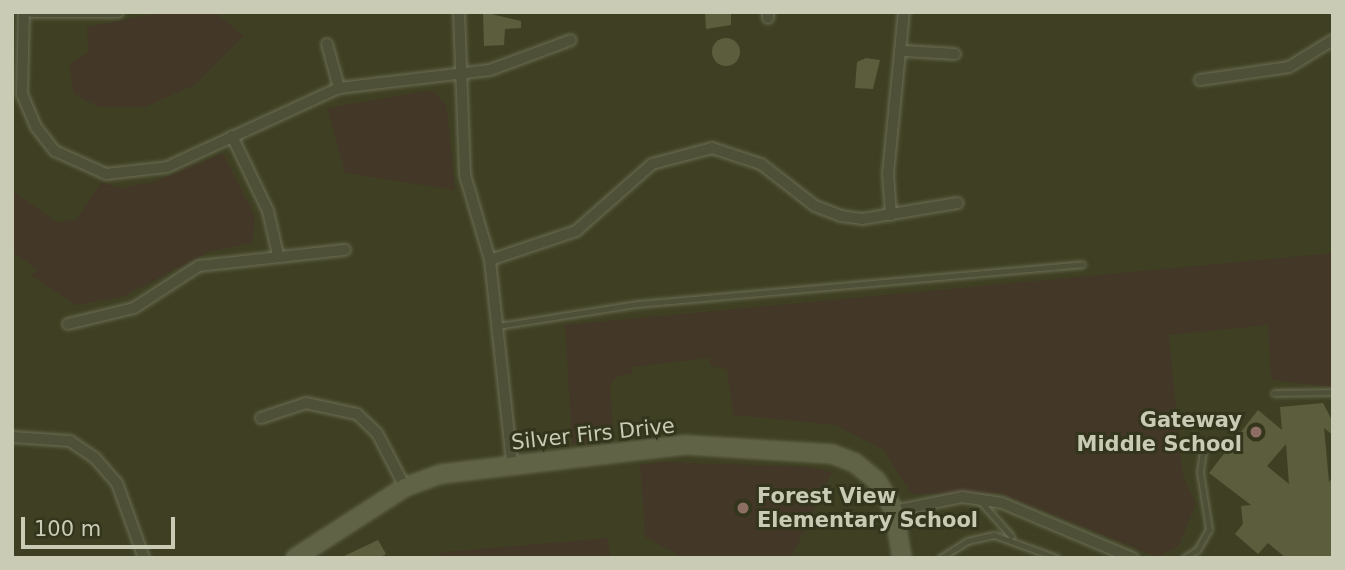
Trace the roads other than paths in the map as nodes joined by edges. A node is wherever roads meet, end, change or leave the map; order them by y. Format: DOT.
graph roads {
  1 [pos="24,12"];
  2 [pos="32,12"];
  3 [pos="118,12"];
  4 [pos="458,12"];
  5 [pos="904,12"];
  6 [pos="571,40"];
  7 [pos="1333,40"];
  8 [pos="327,44"];
  9 [pos="905,51"];
  10 [pos="955,54"];
  11 [pos="460,75"];
  12 [pos="1200,80"];
  13 [pos="339,88"];
  14 [pos="232,136"];
  15 [pos="958,203"];
  16 [pos="891,215"];
  17 [pos="345,250"];
  18 [pos="278,255"];
  19 [pos="490,260"];
  20 [pos="1082,264"];
  21 [pos="68,324"];
  22 [pos="498,326"];
  23 [pos="1333,392"];
  24 [pos="1274,393"];
  25 [pos="261,418"];
  26 [pos="12,437"];
  27 [pos="1205,444"];
  28 [pos="512,463"];
  29 [pos="405,487"];
  30 [pos="979,499"];
  31 [pos="894,511"];
  32 [pos="1014,538"];
  33 [pos="300,557"];
  34 [pos="144,558"];
  35 [pos="902,558"];
  36 [pos="940,558"];
  37 [pos="1057,558"];
  38 [pos="1133,558"];
  39 [pos="1184,558"];
  1 -- 14 [label="street"];
  2 -- 3 [label="street"];
  4 -- 11 [label="street"];
  5 -- 9 [label="street"];
  6 -- 11 [label="street"];
  7 -- 12 [label="street"];
  8 -- 13 [label="street"];
  9 -- 10 [label="street"];
  9 -- 16 [label="street"];
  11 -- 13 [label="street"];
  11 -- 19 [label="street"];
  13 -- 14 [label="street"];
  14 -- 18 [label="street"];
  15 -- 16 [label="street"];
  16 -- 19 [label="street"];
  17 -- 18 [label="street"];
  18 -- 21 [label="street"];
  19 -- 22 [label="street"];
  20 -- 22 [label="lane"];
  22 -- 28 [label="street"];
  23 -- 24 [label="lane"];
  25 -- 29 [label="street"];
  26 -- 34 [label="street"];
  27 -- 39 [label="lane"];
  28 -- 29 [label="street, Silver Firs Drive"];
  28 -- 31 [label="street, Silver Firs Drive"];
  29 -- 33 [label="street, Silver Firs Drive"];
  30 -- 31 [label="street"];
  30 -- 32 [label="lane"];
  30 -- 38 [label="street"];
  31 -- 35 [label="street"];
  32 -- 36 [label="lane"];
  32 -- 37 [label="lane"];
}
